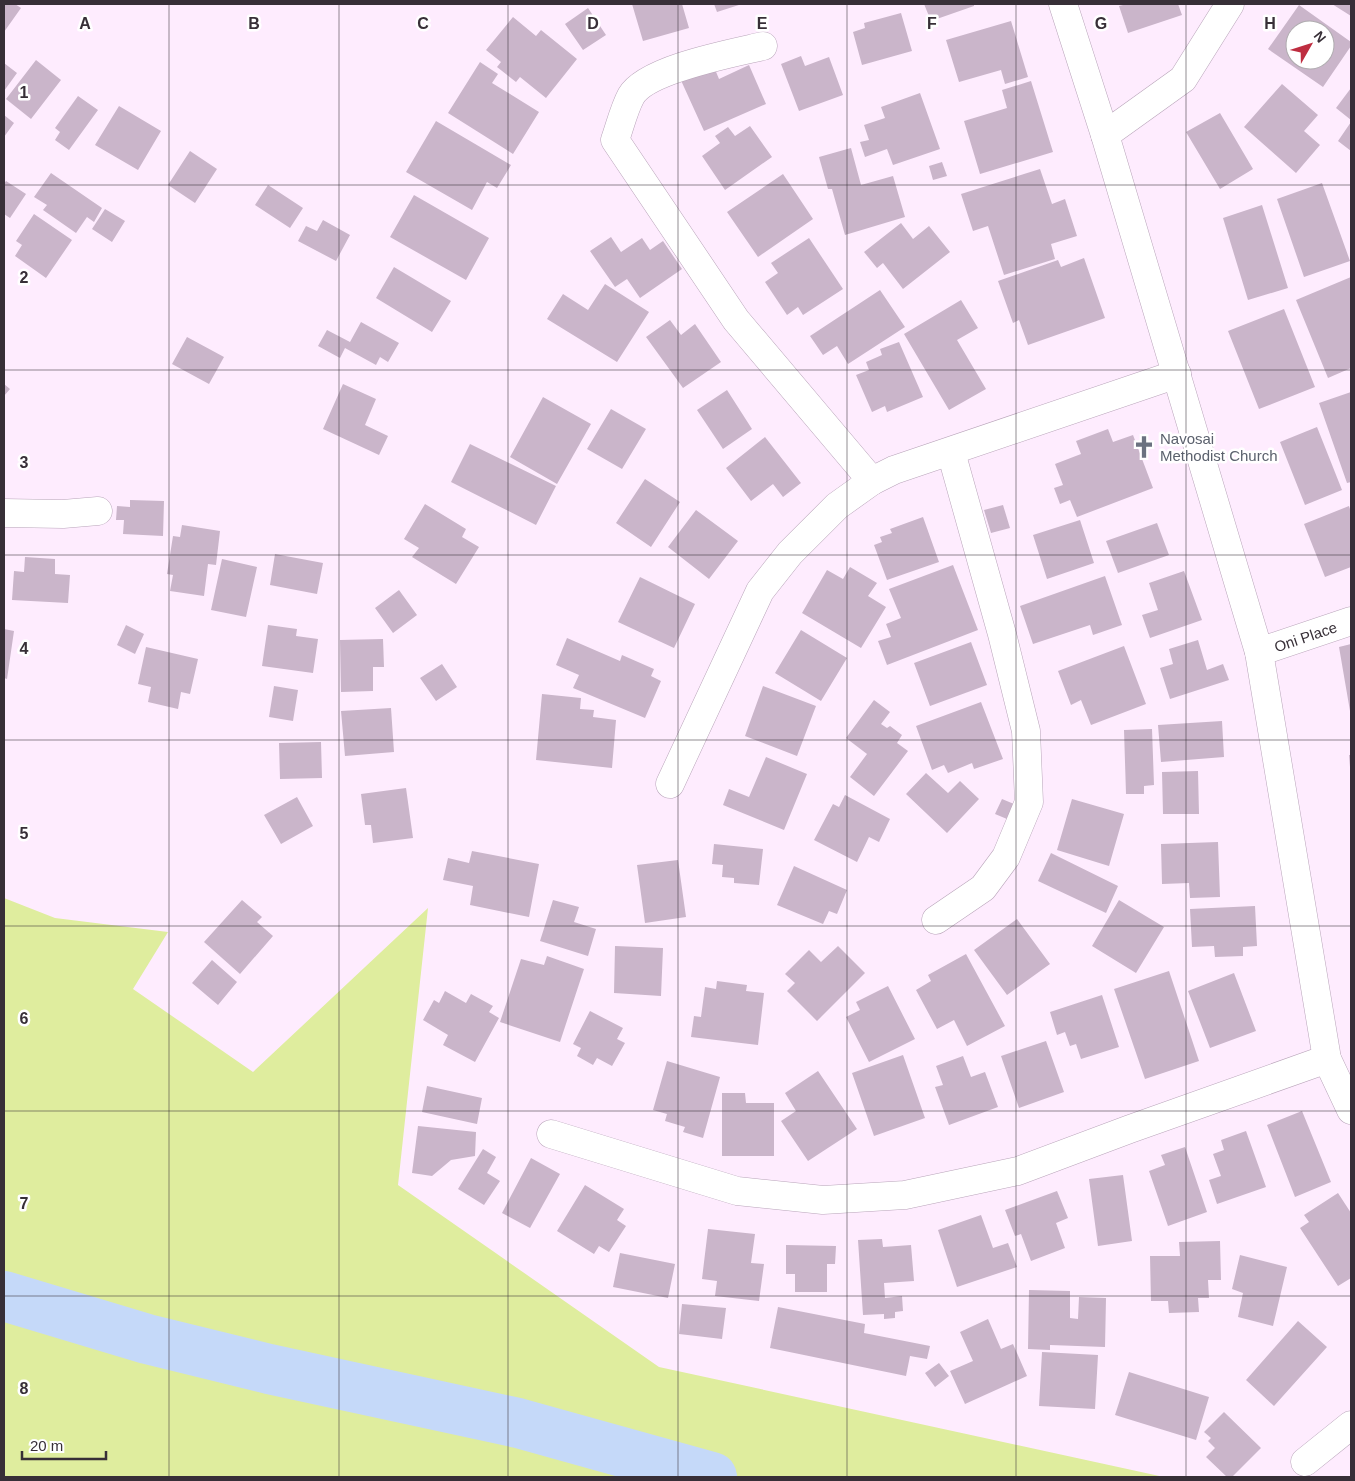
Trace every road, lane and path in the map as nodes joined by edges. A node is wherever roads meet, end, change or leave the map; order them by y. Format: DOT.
graph roads {
  1 [pos="1063,4"];
  2 [pos="1230,4"];
  3 [pos="764,46"];
  4 [pos="1105,135"];
  5 [pos="1177,374"];
  6 [pos="951,452"];
  7 [pos="872,481"];
  8 [pos="98,511"];
  9 [pos="4,513"];
  10 [pos="1351,621"];
  11 [pos="1259,652"];
  12 [pos="670,784"];
  13 [pos="936,920"];
  14 [pos="1326,1059"];
  15 [pos="1351,1110"];
  16 [pos="552,1134"];
  17 [pos="1351,1425"];
  18 [pos="1305,1462"];
  1 -- 4 [label="street"];
  2 -- 4 [label="street"];
  3 -- 7 [label="street"];
  4 -- 5 [label="street"];
  5 -- 6 [label="street"];
  5 -- 11 [label="street"];
  6 -- 7 [label="street"];
  6 -- 13 [label="street"];
  7 -- 12 [label="street"];
  8 -- 9 [label="street"];
  10 -- 11 [label="street, Oni Place"];
  11 -- 14 [label="street"];
  14 -- 15 [label="street"];
  14 -- 16 [label="street"];
  17 -- 18 [label="street"];
}
